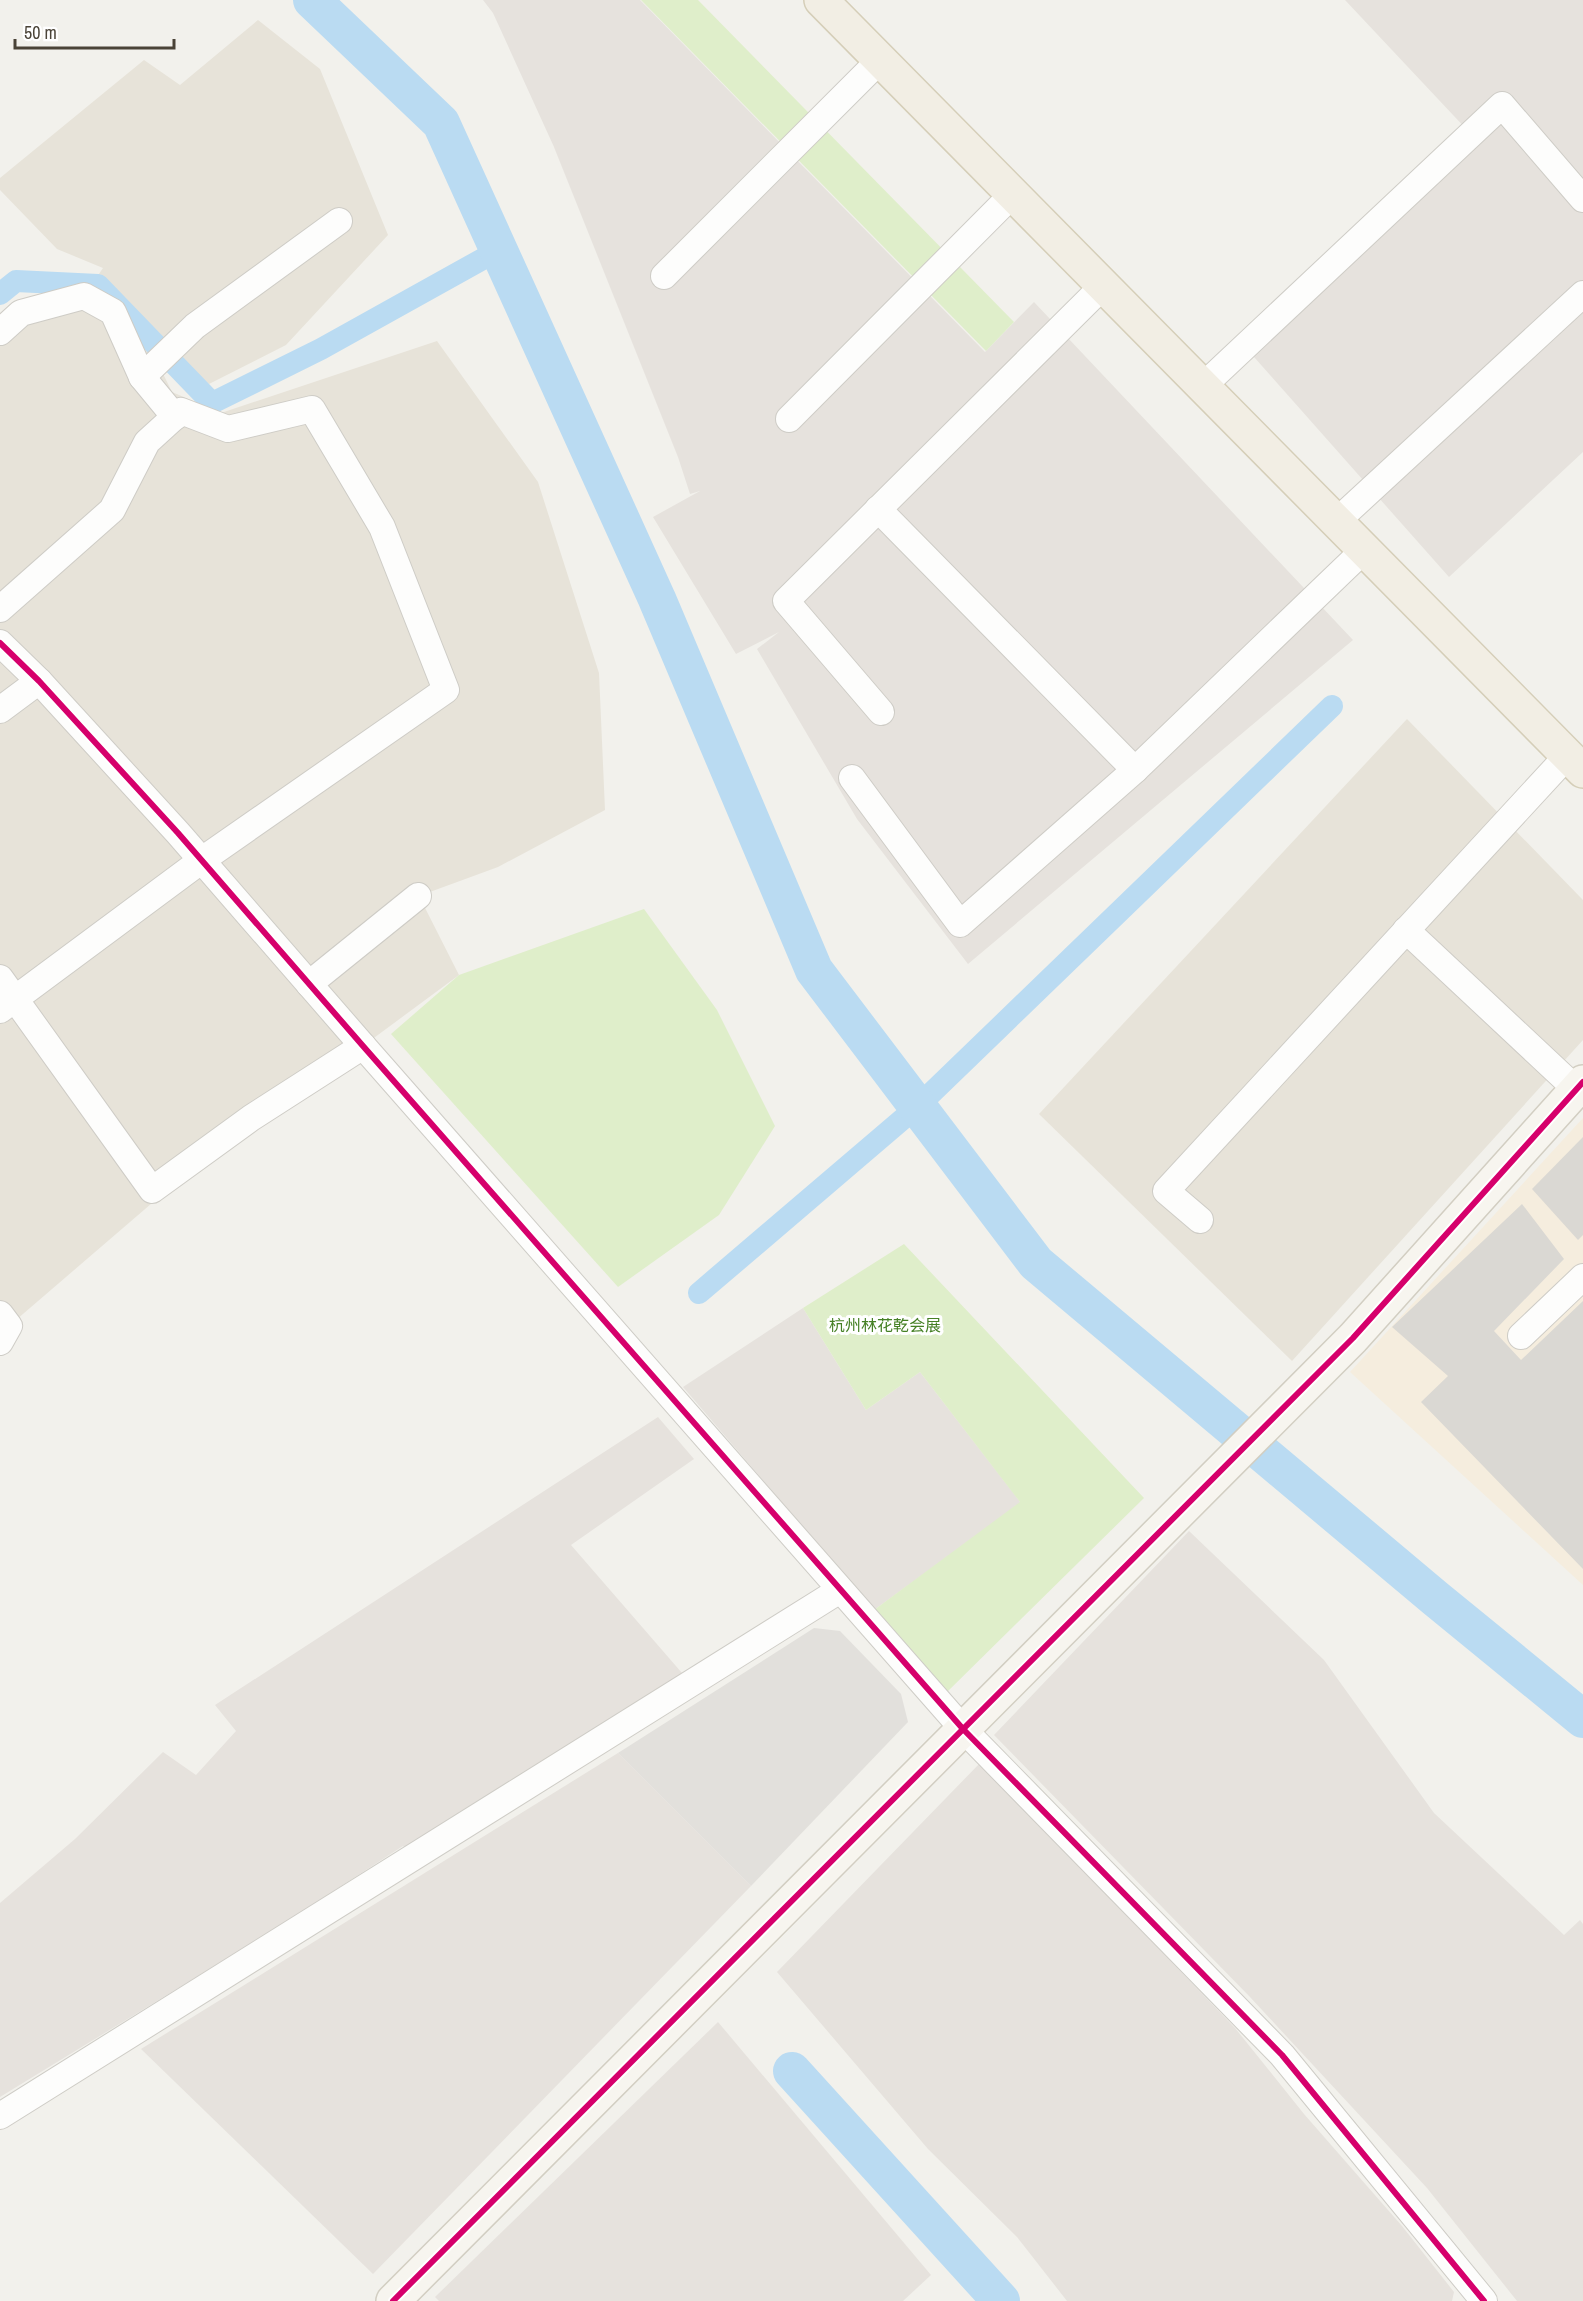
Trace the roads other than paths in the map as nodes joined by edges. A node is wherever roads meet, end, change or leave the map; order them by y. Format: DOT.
graph roads {
  1 [pos="821,0"];
  2 [pos="880,60"];
  3 [pos="1013,194"];
  4 [pos="1583,199"];
  5 [pos="339,221"];
  6 [pos="664,276"];
  7 [pos="1104,285"];
  8 [pos="1583,294"];
  9 [pos="0,332"];
  10 [pos="142,377"];
  11 [pos="1203,386"];
  12 [pos="174,417"];
  13 [pos="789,419"];
  14 [pos="878,509"];
  15 [pos="1337,521"];
  16 [pos="1365,549"];
  17 [pos="0,609"];
  18 [pos="0,643"];
  19 [pos="39,681"];
  20 [pos="0,710"];
  21 [pos="880,712"];
  22 [pos="1575,763"];
  23 [pos="1135,770"];
  24 [pos="852,778"];
  25 [pos="202,860"];
  26 [pos="418,897"];
  27 [pos="1406,930"];
  28 [pos="0,978"];
  29 [pos="309,984"];
  30 [pos="8,1005"];
  31 [pos="363,1046"];
  32 [pos="1580,1086"];
  33 [pos="1200,1220"];
  34 [pos="1583,1277"];
  35 [pos="0,1314"];
  36 [pos="1521,1336"];
  37 [pos="0,1342"];
  38 [pos="840,1590"];
  39 [pos="963,1729"];
  40 [pos="0,2116"];
  41 [pos="399,2299"];
  42 [pos="1484,2301"];
  1 -- 2 [label="main road"];
  2 -- 3 [label="main road"];
  2 -- 6 [label="street"];
  3 -- 7 [label="main road"];
  3 -- 13 [label="street"];
  4 -- 11 [label="street"];
  5 -- 10 [label="street"];
  7 -- 11 [label="main road"];
  7 -- 14 [label="street"];
  8 -- 15 [label="street"];
  9 -- 10 [label="street"];
  10 -- 12 [label="street"];
  11 -- 15 [label="main road"];
  12 -- 17 [label="street"];
  12 -- 25 [label="street"];
  14 -- 21 [label="street"];
  14 -- 23 [label="street"];
  15 -- 16 [label="main road"];
  16 -- 22 [label="main road"];
  16 -- 23 [label="street"];
  18 -- 19 [label="street"];
  19 -- 20 [label="street"];
  19 -- 25 [label="street"];
  22 -- 27 [label="street"];
  23 -- 24 [label="street"];
  25 -- 29 [label="street"];
  25 -- 30 [label="street"];
  26 -- 29 [label="street"];
  27 -- 32 [label="street"];
  27 -- 33 [label="street"];
  28 -- 30 [label="street"];
  29 -- 31 [label="street"];
  30 -- 31 [label="street"];
  31 -- 38 [label="street"];
  32 -- 39 [label="street"];
  34 -- 36 [label="street"];
  35 -- 37 [label="street"];
  38 -- 39 [label="street"];
  38 -- 40 [label="street"];
  39 -- 41 [label="street"];
  39 -- 42 [label="street"];
}
